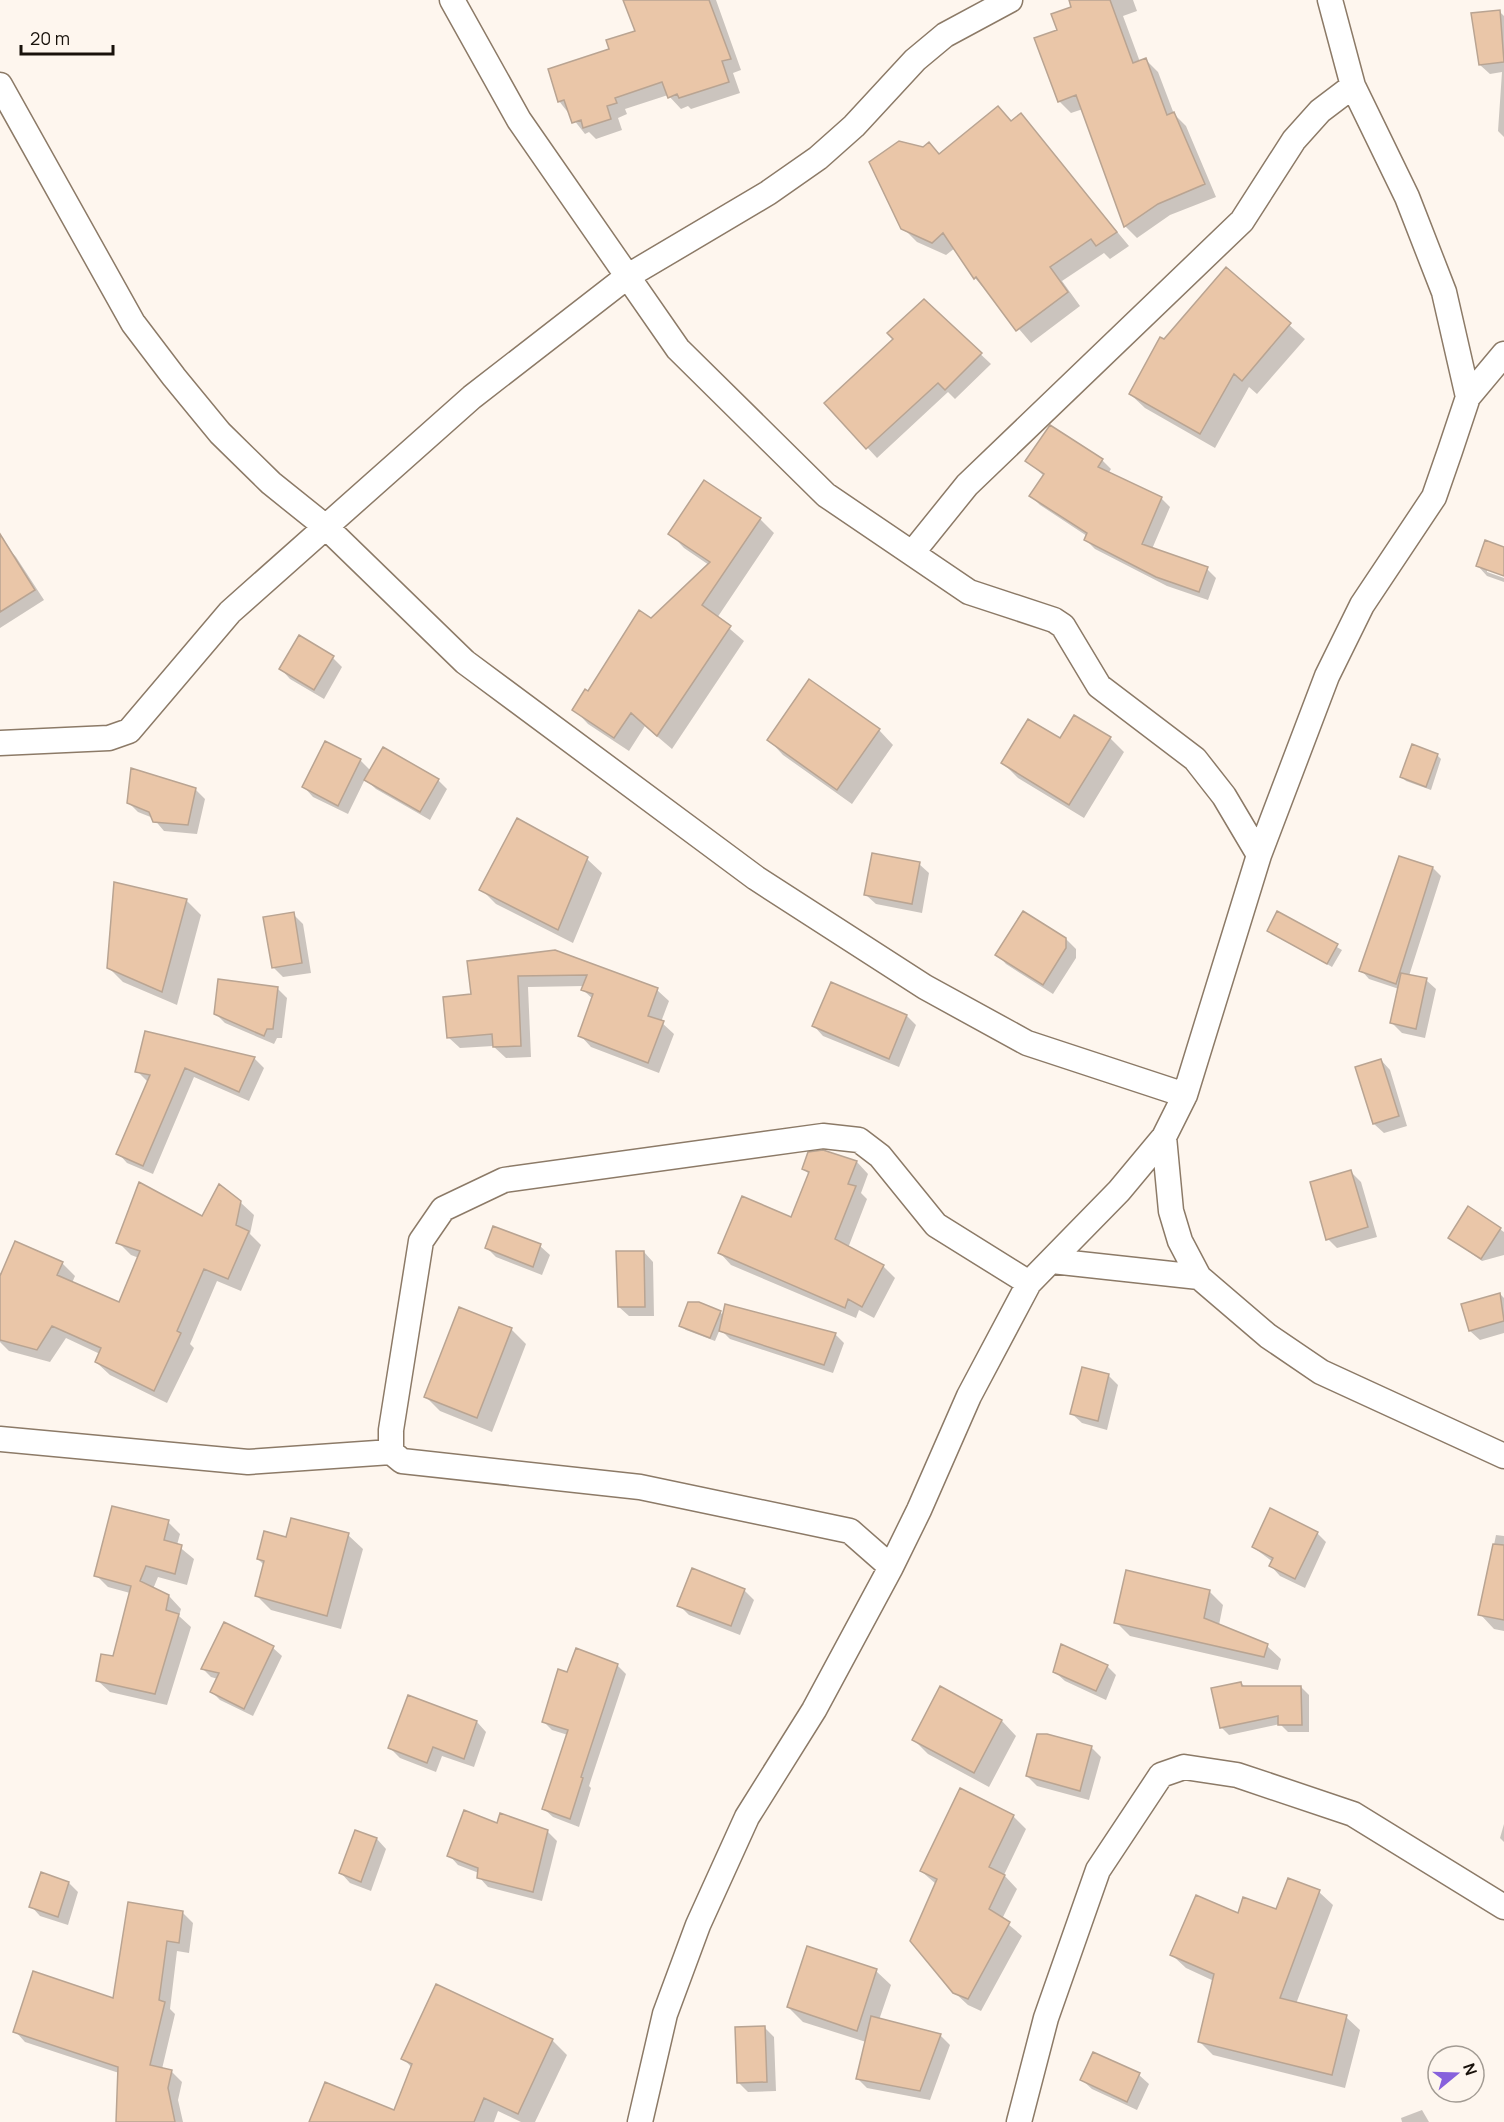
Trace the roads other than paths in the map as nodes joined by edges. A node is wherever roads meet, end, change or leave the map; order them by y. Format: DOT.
graph roads {
  1 [pos="452,0"];
  2 [pos="1010,0"];
  3 [pos="1329,0"];
  4 [pos="0,85"];
  5 [pos="1353,86"];
  6 [pos="628,276"];
  7 [pos="1504,354"];
  8 [pos="1468,397"];
  9 [pos="327,528"];
  10 [pos="913,552"];
  11 [pos="0,743"];
  12 [pos="1259,855"];
  13 [pos="1185,1095"];
  14 [pos="1164,1137"];
  15 [pos="1052,1261"];
  16 [pos="1199,1277"];
  17 [pos="1029,1283"];
  18 [pos="0,1439"];
  19 [pos="391,1452"];
  20 [pos="1504,1456"];
  21 [pos="891,1567"];
  22 [pos="1504,1907"];
  23 [pos="640,2122"];
  24 [pos="1018,2122"];
  1 -- 6 [label="street"];
  2 -- 6 [label="street"];
  3 -- 5 [label="street"];
  4 -- 9 [label="street"];
  5 -- 8 [label="street"];
  5 -- 10 [label="street"];
  6 -- 9 [label="street"];
  6 -- 10 [label="street"];
  7 -- 8 [label="street"];
  8 -- 12 [label="street"];
  9 -- 11 [label="street"];
  9 -- 13 [label="street"];
  10 -- 12 [label="street"];
  12 -- 13 [label="street"];
  13 -- 14 [label="street"];
  14 -- 15 [label="street"];
  14 -- 16 [label="street"];
  15 -- 16 [label="street"];
  15 -- 17 [label="street"];
  16 -- 20 [label="street"];
  17 -- 19 [label="street"];
  17 -- 21 [label="street"];
  18 -- 19 [label="street"];
  19 -- 21 [label="street"];
  21 -- 23 [label="street"];
  22 -- 24 [label="street"];
}
